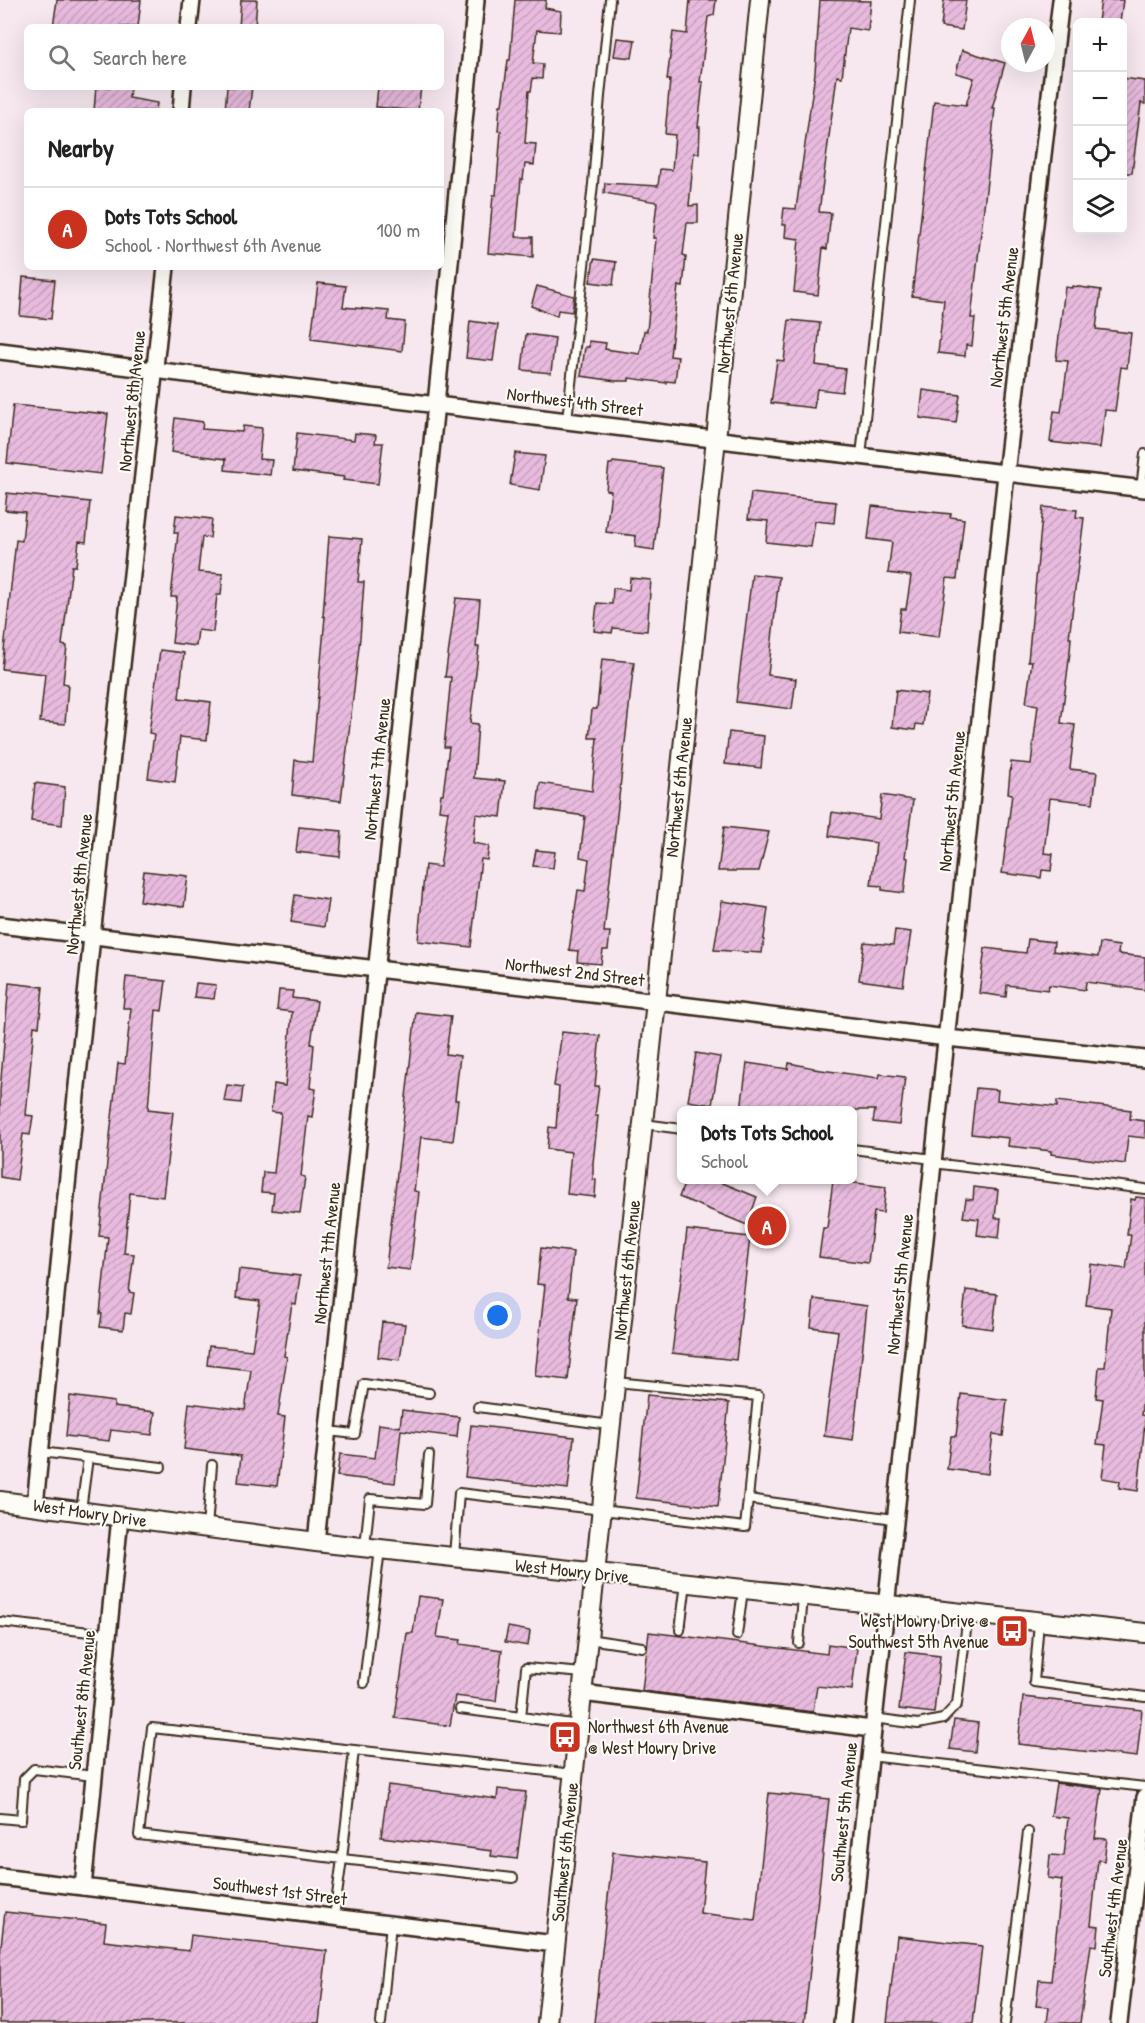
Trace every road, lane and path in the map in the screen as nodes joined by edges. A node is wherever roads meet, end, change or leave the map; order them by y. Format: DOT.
graph roads {
  1 [pos="192,0"];
  2 [pos="476,0"];
  3 [pos="610,0"];
  4 [pos="760,0"];
  5 [pos="910,0"];
  6 [pos="1061,0"];
  7 [pos="189,24"];
  8 [pos="183,90"];
  9 [pos="181,108"];
  10 [pos="166,270"];
  11 [pos="0,351"];
  12 [pos="155,370"];
  13 [pos="436,404"];
  14 [pos="567,420"];
  15 [pos="716,439"];
  16 [pos="1145,454"];
  17 [pos="861,456"];
  18 [pos="1006,474"];
  19 [pos="1143,489"];
  20 [pos="0,925"];
  21 [pos="92,936"];
  22 [pos="375,968"];
  23 [pos="656,1001"];
  24 [pos="946,1038"];
  25 [pos="1145,1059"];
  26 [pos="643,1124"];
  27 [pos="677,1128"];
  28 [pos="857,1150"];
  29 [pos="933,1161"];
  30 [pos="1145,1189"];
  31 [pos="616,1382"];
  32 [pos="429,1393"];
  33 [pos="478,1407"];
  34 [pos="611,1426"];
  35 [pos="328,1431"];
  36 [pos="41,1452"];
  37 [pos="429,1455"];
  38 [pos="88,1458"];
  39 [pos="212,1465"];
  40 [pos="160,1467"];
  41 [pos="748,1499"];
  42 [pos="0,1501"];
  43 [pos="35,1505"];
  44 [pos="602,1509"];
  45 [pos="81,1512"];
  46 [pos="120,1517"];
  47 [pos="894,1519"];
  48 [pos="207,1528"];
  49 [pos="316,1542"];
  50 [pos="372,1548"];
  51 [pos="454,1558"];
  52 [pos="595,1573"];
  53 [pos="686,1583"];
  54 [pos="743,1590"];
  55 [pos="803,1597"];
  56 [pos="885,1606"];
  57 [pos="968,1614"];
  58 [pos="0,1622"];
  59 [pos="1039,1622"];
  60 [pos="680,1630"];
  61 [pos="1145,1633"];
  62 [pos="108,1634"];
  63 [pos="737,1635"];
  64 [pos="588,1639"];
  65 [pos="799,1643"];
  66 [pos="642,1647"];
  67 [pos="584,1674"];
  68 [pos="364,1683"];
  69 [pos="582,1693"];
  70 [pos="1145,1697"];
  71 [pos="460,1709"];
  72 [pos="521,1718"];
  73 [pos="872,1723"];
  74 [pos="579,1725"];
  75 [pos="354,1750"];
  76 [pos="869,1756"];
  77 [pos="573,1774"];
  78 [pos="94,1776"];
  79 [pos="1145,1787"];
  80 [pos="1145,1797"];
  81 [pos="0,1818"];
  82 [pos="1029,1832"];
  83 [pos="342,1859"];
  84 [pos="0,1877"];
  85 [pos="513,1878"];
  86 [pos="83,1887"];
  87 [pos="334,1917"];
  88 [pos="391,1924"];
  89 [pos="555,1944"];
  90 [pos="381,2023"];
  91 [pos="547,2023"];
  92 [pos="842,2023"];
  93 [pos="1005,2023"];
  94 [pos="1119,2023"];
  1 -- 7 [label="street"];
  2 -- 13 [label="street, Northwest 7th Avenue"];
  3 -- 14 [label="lane"];
  4 -- 15 [label="street, Northwest 6th Avenue"];
  5 -- 17 [label="lane"];
  6 -- 18 [label="street, Northwest 5th Avenue"];
  8 -- 9 [label="street"];
  10 -- 12 [label="street, Northwest 8th Avenue"];
  11 -- 12 [label="street, Northwest 4th Street"];
  12 -- 13 [label="street, Northwest 4th Street"];
  12 -- 21 [label="street, Northwest 8th Avenue"];
  13 -- 14 [label="street, Northwest 4th Street"];
  13 -- 22 [label="street, Northwest 7th Avenue"];
  14 -- 15 [label="street, Northwest 4th Street"];
  15 -- 17 [label="street, Northwest 4th Street"];
  15 -- 23 [label="street, Northwest 6th Avenue"];
  16 -- 19 [label="lane"];
  17 -- 18 [label="street, Northwest 4th Street"];
  18 -- 19 [label="street, Northwest 4th Street"];
  18 -- 24 [label="street, Northwest 5th Avenue"];
  20 -- 21 [label="street, Northwest 2nd Street"];
  21 -- 22 [label="street, Northwest 2nd Street"];
  21 -- 36 [label="street, Northwest 8th Avenue"];
  22 -- 23 [label="street, Northwest 2nd Street"];
  22 -- 35 [label="street, Northwest 7th Avenue"];
  23 -- 24 [label="street, Northwest 2nd Street"];
  23 -- 26 [label="street, Northwest 6th Avenue"];
  24 -- 25 [label="street, Northwest 2nd Street"];
  24 -- 29 [label="street, Northwest 5th Avenue"];
  26 -- 27 [label="lane"];
  26 -- 31 [label="street, Northwest 6th Avenue"];
  28 -- 29 [label="lane"];
  29 -- 30 [label="lane"];
  29 -- 47 [label="street, Northwest 5th Avenue"];
  31 -- 34 [label="street, Northwest 6th Avenue"];
  31 -- 41 [label="lane"];
  32 -- 35 [label="lane"];
  33 -- 34 [label="lane"];
  34 -- 44 [label="street, Northwest 6th Avenue"];
  35 -- 49 [label="street, Northwest 7th Avenue"];
  36 -- 38 [label="lane"];
  36 -- 43 [label="street, Northwest 8th Avenue"];
  37 -- 50 [label="lane"];
  38 -- 40 [label="lane"];
  38 -- 45 [label="lane"];
  39 -- 48 [label="lane"];
  41 -- 44 [label="lane"];
  41 -- 47 [label="lane"];
  42 -- 43 [label="street, West Mowry Drive"];
  43 -- 45 [label="street, West Mowry Drive"];
  44 -- 51 [label="lane"];
  44 -- 52 [label="street, Northwest 6th Avenue"];
  45 -- 46 [label="street, West Mowry Drive"];
  46 -- 48 [label="street, West Mowry Drive"];
  46 -- 62 [label="street, Southwest 8th Avenue"];
  47 -- 56 [label="street, Northwest 5th Avenue"];
  48 -- 49 [label="street, West Mowry Drive"];
  49 -- 50 [label="street, West Mowry Drive"];
  50 -- 51 [label="street, West Mowry Drive"];
  50 -- 68 [label="lane"];
  51 -- 52 [label="street, West Mowry Drive"];
  52 -- 53 [label="street, West Mowry Drive"];
  52 -- 64 [label="street, Southwest 6th Avenue"];
  53 -- 54 [label="street, West Mowry Drive"];
  53 -- 60 [label="lane"];
  54 -- 55 [label="street, West Mowry Drive"];
  54 -- 63 [label="lane"];
  55 -- 56 [label="street, West Mowry Drive"];
  55 -- 65 [label="lane"];
  56 -- 57 [label="street, West Mowry Drive"];
  56 -- 73 [label="street, Southwest 5th Avenue"];
  57 -- 59 [label="street, West Mowry Drive"];
  57 -- 73 [label="lane"];
  58 -- 62 [label="lane"];
  59 -- 61 [label="street, West Mowry Drive"];
  59 -- 70 [label="lane"];
  62 -- 78 [label="street, Southwest 8th Avenue"];
  64 -- 66 [label="lane"];
  64 -- 67 [label="street, Southwest 6th Avenue"];
  67 -- 69 [label="street, Southwest 6th Avenue"];
  67 -- 72 [label="lane"];
  69 -- 73 [label="street"];
  69 -- 74 [label="street, Southwest 6th Avenue"];
  71 -- 72 [label="lane"];
  72 -- 74 [label="lane"];
  73 -- 76 [label="street, Southwest 5th Avenue"];
  74 -- 77 [label="street, Southwest 6th Avenue"];
  75 -- 77 [label="lane"];
  75 -- 83 [label="lane"];
  75 -- 83 [label="lane"];
  76 -- 79 [label="lane"];
  76 -- 92 [label="street, Southwest 5th Avenue"];
  77 -- 89 [label="street, Southwest 6th Avenue"];
  78 -- 81 [label="lane"];
  78 -- 86 [label="street, Southwest 8th Avenue"];
  80 -- 94 [label="street, Southwest 4th Avenue"];
  82 -- 93 [label="lane"];
  83 -- 85 [label="lane"];
  83 -- 87 [label="lane"];
  84 -- 86 [label="street, Southwest 1st Street"];
  86 -- 87 [label="street, Southwest 1st Street"];
  87 -- 88 [label="street, Southwest 1st Street"];
  88 -- 89 [label="street, Southwest 1st Street"];
  88 -- 90 [label="lane"];
  89 -- 91 [label="street, Southwest 6th Avenue"];
}
